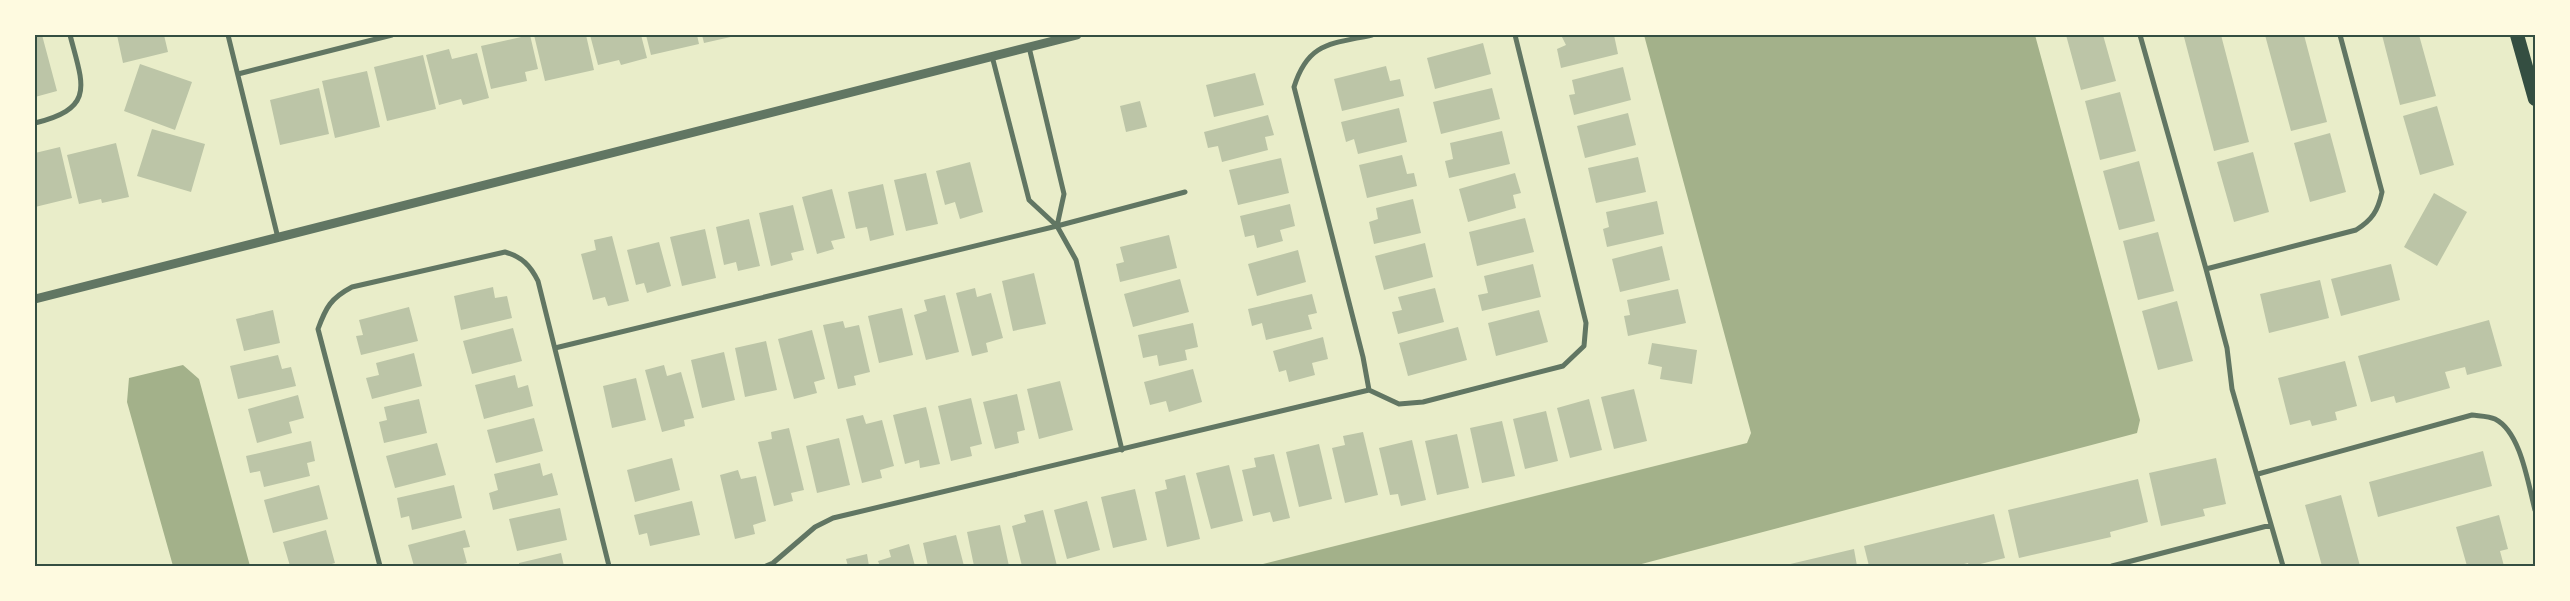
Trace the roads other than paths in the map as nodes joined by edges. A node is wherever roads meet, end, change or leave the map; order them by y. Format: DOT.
graph roads {
  1 [pos="70,35"];
  2 [pos="228,35"];
  3 [pos="392,35"];
  4 [pos="1077,35"];
  5 [pos="1372,35"];
  6 [pos="1515,35"];
  7 [pos="2140,35"];
  8 [pos="2340,35"];
  9 [pos="2517,35"];
  10 [pos="1029,47"];
  11 [pos="992,56"];
  12 [pos="238,74"];
  13 [pos="2535,99"];
  14 [pos="35,123"];
  15 [pos="1185,192"];
  16 [pos="1057,226"];
  17 [pos="278,238"];
  18 [pos="2206,269"];
  19 [pos="35,299"];
  20 [pos="555,348"];
  21 [pos="1368,390"];
  22 [pos="1122,450"];
  23 [pos="2258,474"];
  24 [pos="2535,510"];
  25 [pos="2271,525"];
  26 [pos="380,566"];
  27 [pos="610,566"];
  28 [pos="766,566"];
  29 [pos="2112,566"];
  30 [pos="2283,566"];
  1 -- 14 [label="street"];
  2 -- 12 [label="street"];
  3 -- 12 [label="street"];
  4 -- 10 [label="street"];
  5 -- 21 [label="street"];
  6 -- 21 [label="street"];
  7 -- 18 [label="street"];
  8 -- 18 [label="street"];
  9 -- 13 [label="highway"];
  10 -- 11 [label="street"];
  10 -- 16 [label="street"];
  11 -- 16 [label="street"];
  11 -- 17 [label="street"];
  12 -- 17 [label="street"];
  15 -- 16 [label="street"];
  16 -- 20 [label="street"];
  16 -- 22 [label="street"];
  17 -- 19 [label="street"];
  18 -- 23 [label="street"];
  20 -- 26 [label="street"];
  20 -- 27 [label="street"];
  21 -- 22 [label="street"];
  22 -- 28 [label="street"];
  23 -- 24 [label="street"];
  23 -- 25 [label="street"];
  25 -- 29 [label="street"];
  25 -- 30 [label="street"];
}
